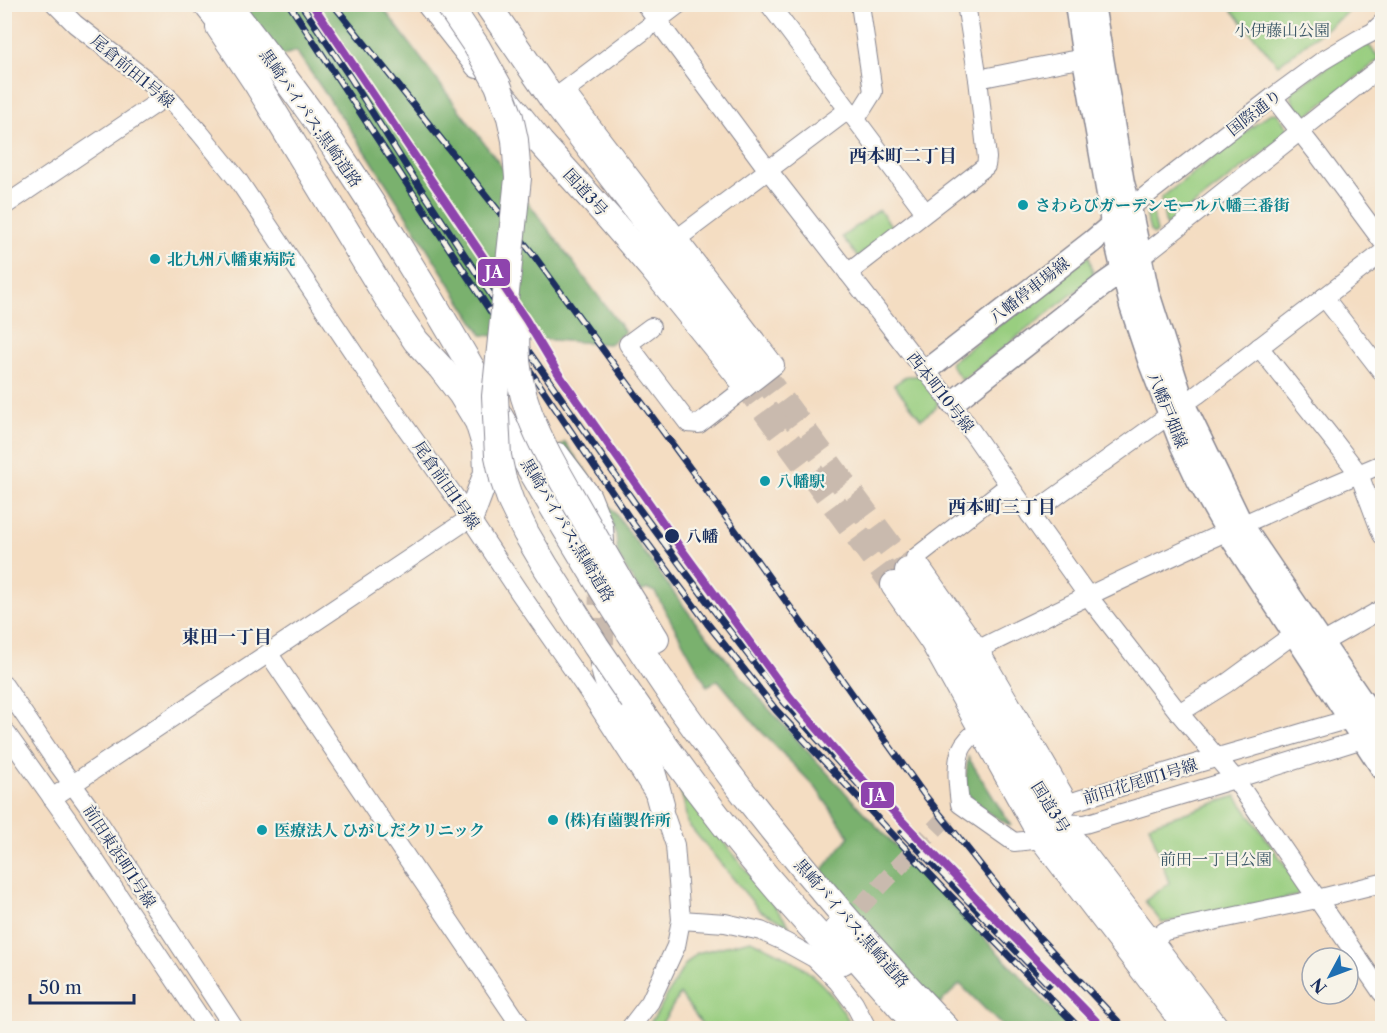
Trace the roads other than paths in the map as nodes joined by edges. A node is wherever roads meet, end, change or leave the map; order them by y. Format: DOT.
graph roads {
  1 [pos="55,4"];
  2 [pos="205,4"];
  3 [pos="228,4"];
  4 [pos="430,4"];
  5 [pos="448,4"];
  6 [pos="462,4"];
  7 [pos="486,4"];
  8 [pos="645,4"];
  9 [pos="679,4"];
  10 [pos="769,4"];
  11 [pos="860,4"];
  12 [pos="966,4"];
  13 [pos="1076,4"];
  14 [pos="1093,4"];
  15 [pos="658,21"];
  16 [pos="1383,23"];
  17 [pos="1093,58"];
  18 [pos="1383,66"];
  19 [pos="978,80"];
  20 [pos="559,95"];
  21 [pos="166,96"];
  22 [pos="1273,97"];
  23 [pos="852,115"];
  24 [pos="1300,131"];
  25 [pos="337,150"];
  26 [pos="768,170"];
  27 [pos="4,206"];
  28 [pos="1130,208"];
  29 [pos="925,212"];
  30 [pos="1112,225"];
  31 [pos="678,238"];
  32 [pos="1383,241"];
  33 [pos="1383,253"];
  34 [pos="1132,264"];
  35 [pos="848,273"];
  36 [pos="1324,297"];
  37 [pos="651,327"];
  38 [pos="1259,347"];
  39 [pos="927,370"];
  40 [pos="1383,372"];
  41 [pos="952,403"];
  42 [pos="1177,410"];
  43 [pos="1383,464"];
  44 [pos="1359,474"];
  45 [pos="1009,485"];
  46 [pos="1030,514"];
  47 [pos="470,518"];
  48 [pos="1235,528"];
  49 [pos="1383,535"];
  50 [pos="602,567"];
  51 [pos="1088,596"];
  52 [pos="1383,609"];
  53 [pos="1294,634"];
  54 [pos="1322,643"];
  55 [pos="601,644"];
  56 [pos="979,649"];
  57 [pos="269,654"];
  58 [pos="4,685"];
  59 [pos="1179,713"];
  60 [pos="1372,725"];
  61 [pos="981,728"];
  62 [pos="4,730"];
  63 [pos="1217,757"];
  64 [pos="1383,768"];
  65 [pos="1235,779"];
  66 [pos="72,784"];
  67 [pos="52,798"];
  68 [pos="661,804"];
  69 [pos="1057,822"];
  70 [pos="1383,884"];
  71 [pos="1317,899"];
  72 [pos="681,920"];
  73 [pos="857,932"];
  74 [pos="1151,942"];
  75 [pos="1383,993"];
  76 [pos="207,1029"];
  77 [pos="234,1029"];
  78 [pos="522,1029"];
  79 [pos="630,1029"];
  80 [pos="867,1029"];
  81 [pos="911,1029"];
  82 [pos="919,1029"];
  83 [pos="946,1029"];
  84 [pos="1188,1029"];
  85 [pos="1215,1029"];
  1 -- 21 [label="street, 尾倉前田1号線"];
  2 -- 47 [label="highway"];
  2 -- 82 [label="highway, 黒崎バイパス;黒崎道路"];
  3 -- 25 [label="highway, 黒崎バイパス;黒崎道路"];
  4 -- 20 [label="highway, 国道3号"];
  5 -- 81 [label="highway, bridge"];
  6 -- 73 [label="highway, bridge"];
  7 -- 20 [label="highway, 国道3号"];
  8 -- 15 [label="street, 西本町10号線"];
  9 -- 15 [label="street"];
  10 -- 23 [label="street"];
  11 -- 23 [label="street"];
  12 -- 19 [label="street"];
  13 -- 17 [label="main road, 八幡戸畑線"];
  14 -- 17 [label="main road, 八幡戸畑線"];
  15 -- 20 [label="street"];
  15 -- 26 [label="street, 西本町10号線"];
  16 -- 22 [label="street, 国際通り"];
  17 -- 19 [label="street"];
  17 -- 28 [label="main road, 八幡戸畑線"];
  17 -- 30 [label="main road, 八幡戸畑線"];
  18 -- 24 [label="street"];
  19 -- 29 [label="street"];
  20 -- 31 [label="street"];
  21 -- 27 [label="street"];
  21 -- 47 [label="street, 尾倉前田1号線"];
  22 -- 24 [label="street"];
  22 -- 28 [label="street, 国際通り"];
  23 -- 26 [label="street"];
  23 -- 29 [label="street"];
  24 -- 32 [label="street"];
  24 -- 34 [label="street"];
  25 -- 50 [label="highway"];
  25 -- 73 [label="highway, 黒崎バイパス;黒崎道路"];
  26 -- 31 [label="street"];
  26 -- 35 [label="street, 西本町10号線"];
  28 -- 30 [label="main road, 八幡停車場線"];
  28 -- 34 [label="main road, 八幡戸畑線"];
  29 -- 35 [label="street"];
  30 -- 34 [label="main road, 八幡戸畑線"];
  30 -- 39 [label="main road, 八幡停車場線"];
  31 -- 37 [label="street"];
  33 -- 36 [label="street"];
  34 -- 41 [label="main road"];
  34 -- 42 [label="main road, 八幡戸畑線"];
  35 -- 39 [label="street, 西本町10号線"];
  36 -- 38 [label="street"];
  36 -- 40 [label="street"];
  38 -- 42 [label="street"];
  38 -- 44 [label="street"];
  39 -- 41 [label="street, 西本町10号線"];
  41 -- 45 [label="street, 西本町10号線"];
  42 -- 46 [label="street"];
  42 -- 48 [label="main road, 八幡戸畑線"];
  43 -- 44 [label="street"];
  44 -- 48 [label="street"];
  44 -- 49 [label="street"];
  45 -- 46 [label="street, 西本町10号線"];
  45 -- 56 [label="street"];
  46 -- 51 [label="street, 西本町10号線"];
  47 -- 57 [label="street"];
  47 -- 68 [label="street, 尾倉前田1号線"];
  48 -- 51 [label="street"];
  48 -- 53 [label="main road, 八幡戸畑線"];
  48 -- 54 [label="main road, 八幡戸畑線"];
  51 -- 56 [label="street"];
  51 -- 59 [label="street, 西本町10号線"];
  52 -- 54 [label="street"];
  53 -- 59 [label="street"];
  53 -- 60 [label="main road, 八幡戸畑線"];
  54 -- 60 [label="main road, 八幡戸畑線"];
  55 -- 68 [label="highway"];
  56 -- 69 [label="street"];
  57 -- 66 [label="street"];
  57 -- 78 [label="street"];
  58 -- 66 [label="street, 前田東浜町1号線"];
  59 -- 63 [label="street, 西本町10号線"];
  60 -- 63 [label="street, 前田花尾町1号線"];
  60 -- 64 [label="main road, 八幡戸畑線"];
  60 -- 65 [label="street, 前田花尾町1号線"];
  61 -- 69 [label="highway, 国道3号"];
  61 -- 69 [label="street"];
  61 -- 69 [label="highway, 国道3号"];
  62 -- 67 [label="street, 前田東浜町1号線"];
  63 -- 65 [label="street, 西本町10号線"];
  63 -- 69 [label="street, 前田花尾町1号線"];
  65 -- 69 [label="street, 前田花尾町1号線"];
  65 -- 71 [label="street, 西本町10号線"];
  66 -- 67 [label="street"];
  66 -- 77 [label="street, 前田東浜町1号線"];
  67 -- 76 [label="street, 前田東浜町1号線"];
  68 -- 72 [label="street, 尾倉前田1号線"];
  69 -- 74 [label="highway, 国道3号"];
  69 -- 84 [label="highway, 国道3号"];
  70 -- 71 [label="street"];
  71 -- 74 [label="street"];
  71 -- 75 [label="street, 西本町10号線"];
  72 -- 79 [label="street, 尾倉前田1号線"];
  72 -- 80 [label="street"];
  73 -- 83 [label="highway, 黒崎バイパス;黒崎道路"];
  74 -- 85 [label="highway, 国道3号"];
}
